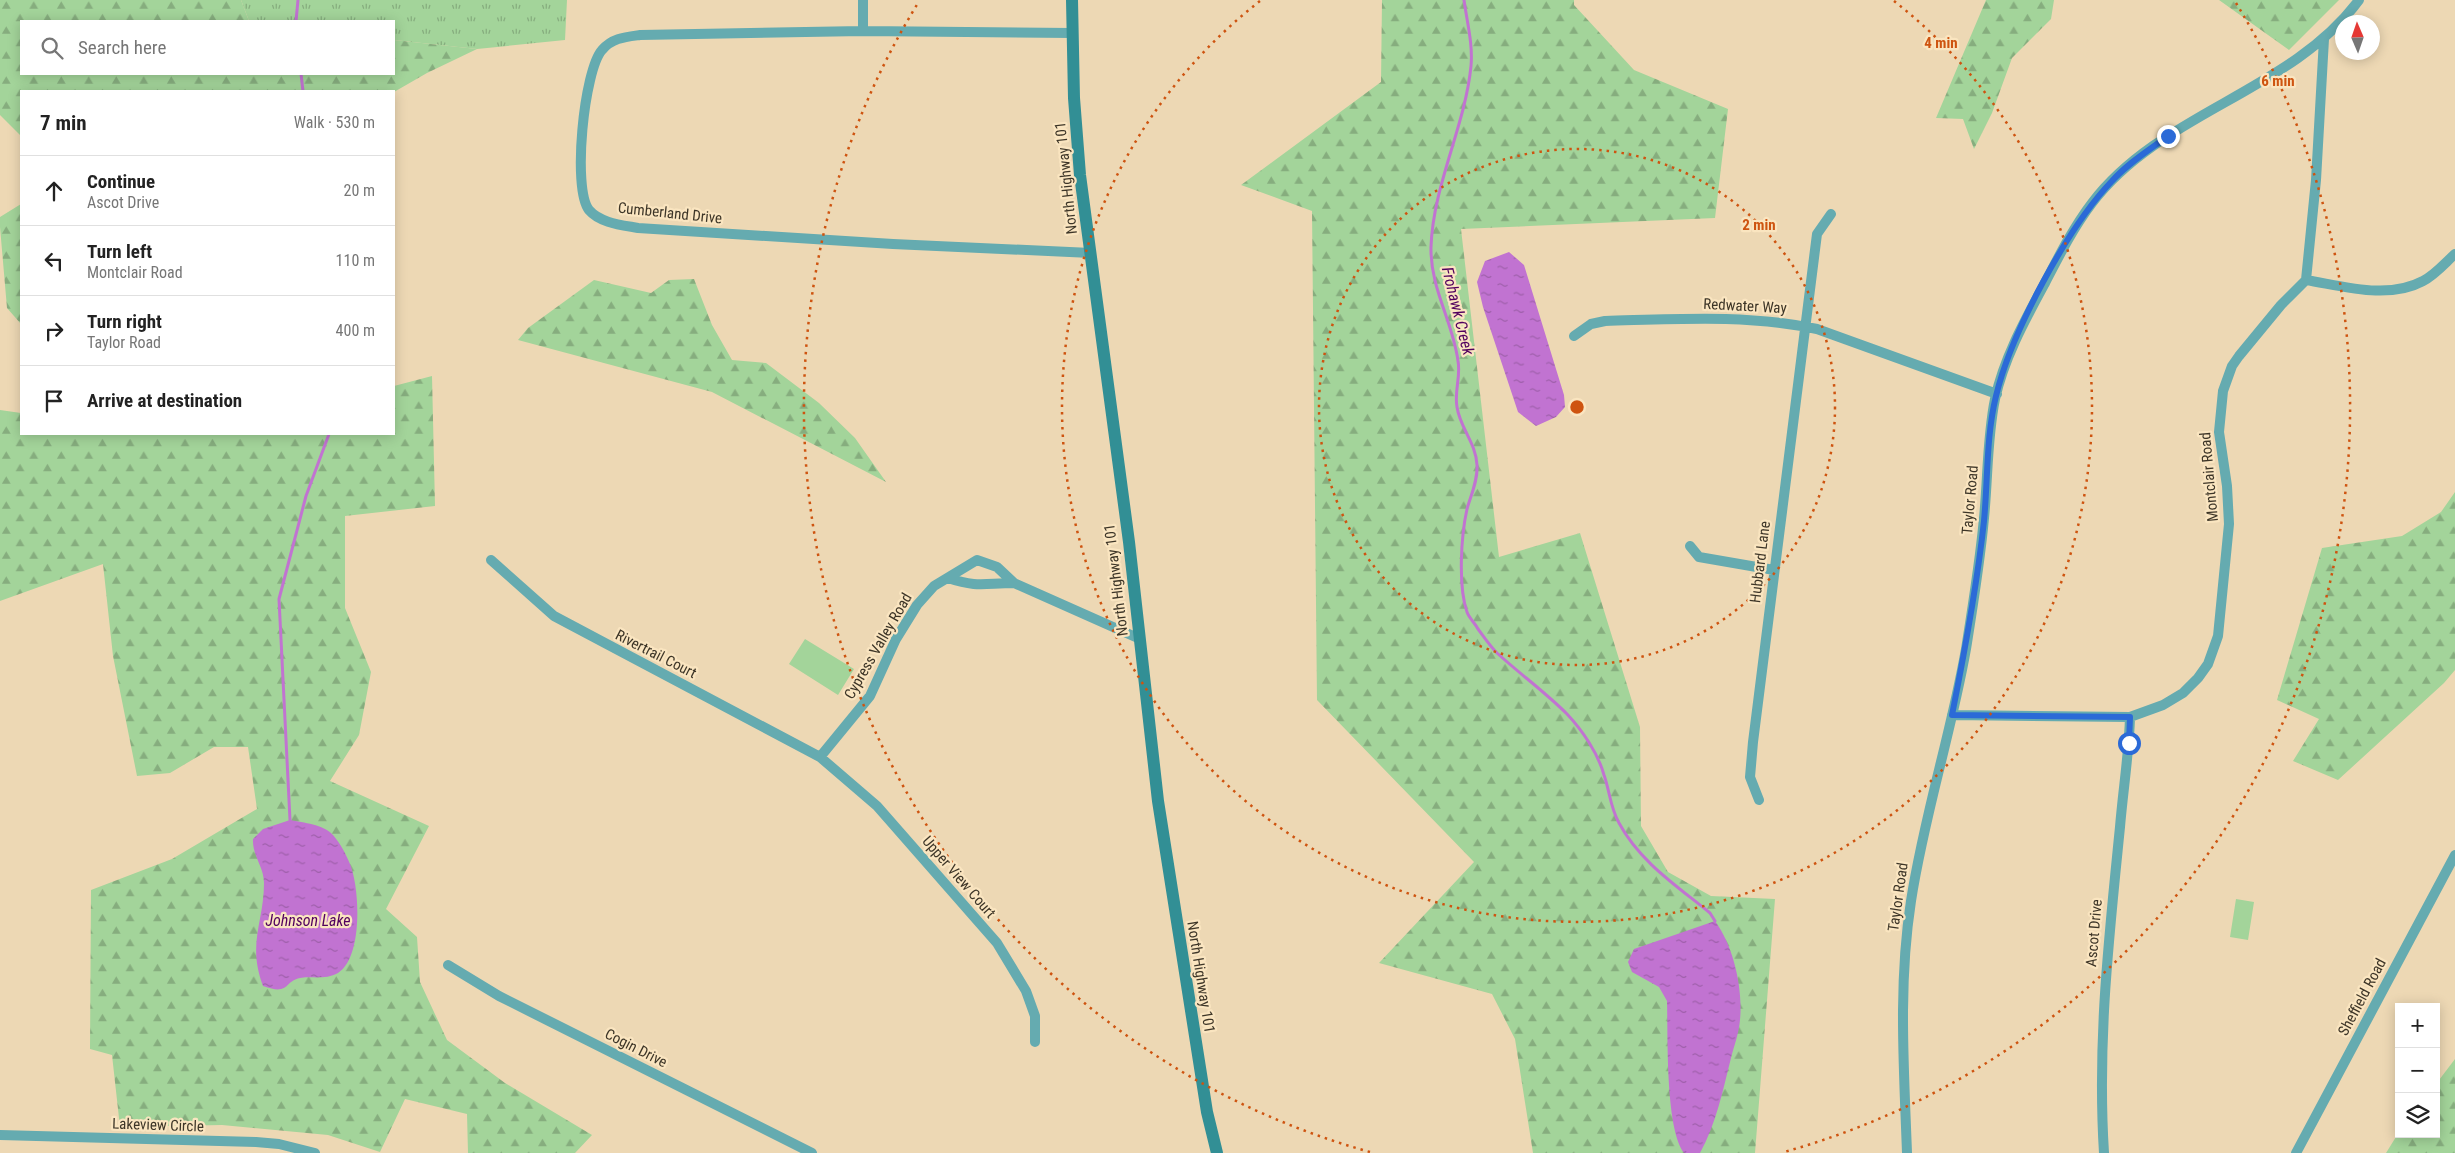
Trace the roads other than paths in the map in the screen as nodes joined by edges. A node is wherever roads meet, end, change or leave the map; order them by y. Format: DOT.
graph roads {
  1 [pos="863,0"];
  2 [pos="1072,0"];
  3 [pos="2359,0"];
  4 [pos="864,32"];
  5 [pos="1072,33"];
  6 [pos="2324,39"];
  7 [pos="1831,214"];
  8 [pos="1091,253"];
  9 [pos="2455,254"];
  10 [pos="2306,280"];
  11 [pos="1804,326"];
  12 [pos="1574,336"];
  13 [pos="1997,394"];
  14 [pos="1690,546"];
  15 [pos="491,560"];
  16 [pos="1774,570"];
  17 [pos="948,578"];
  18 [pos="1014,583"];
  19 [pos="1140,640"];
  20 [pos="1952,715"];
  21 [pos="2130,717"];
  22 [pos="820,757"];
  23 [pos="1759,800"];
  24 [pos="2455,855"];
  25 [pos="448,965"];
  26 [pos="1035,1042"];
  27 [pos="0,1135"];
  28 [pos="314,1153"];
  29 [pos="812,1153"];
  30 [pos="1218,1153"];
  31 [pos="1907,1153"];
  32 [pos="2104,1153"];
  33 [pos="2296,1153"];
  1 -- 4 [label="street"];
  2 -- 5 [label="main road, North Highway 101"];
  3 -- 6 [label="street, Taylor Road"];
  4 -- 5 [label="street, Cumberland Drive"];
  4 -- 8 [label="street, Cumberland Drive"];
  5 -- 8 [label="main road, North Highway 101"];
  6 -- 10 [label="street"];
  6 -- 13 [label="street, Taylor Road"];
  7 -- 11 [label="street, Hubbard Lane"];
  8 -- 19 [label="main road, North Highway 101"];
  9 -- 10 [label="street"];
  10 -- 21 [label="street, Montclair Road"];
  11 -- 12 [label="street, Redwater Way"];
  11 -- 13 [label="street, Redwater Way"];
  11 -- 16 [label="street, Hubbard Lane"];
  13 -- 20 [label="street, Taylor Road"];
  14 -- 16 [label="street"];
  15 -- 22 [label="street, Rivertrail Court"];
  16 -- 23 [label="street, Hubbard Lane"];
  17 -- 18 [label="street"];
  17 -- 18 [label="street, Cypress Valley Road"];
  17 -- 22 [label="street, Cypress Valley Road"];
  18 -- 19 [label="street, Cypress Valley Road"];
  19 -- 30 [label="main road, North Highway 101"];
  20 -- 21 [label="street, Montclair Road"];
  20 -- 31 [label="street, Taylor Road"];
  21 -- 32 [label="street, Ascot Drive"];
  22 -- 26 [label="street, Upper View Court"];
  24 -- 33 [label="street, Sheffield Road"];
  25 -- 29 [label="street, Cogin Drive"];
  27 -- 28 [label="street, Lakeview Circle"];
}
